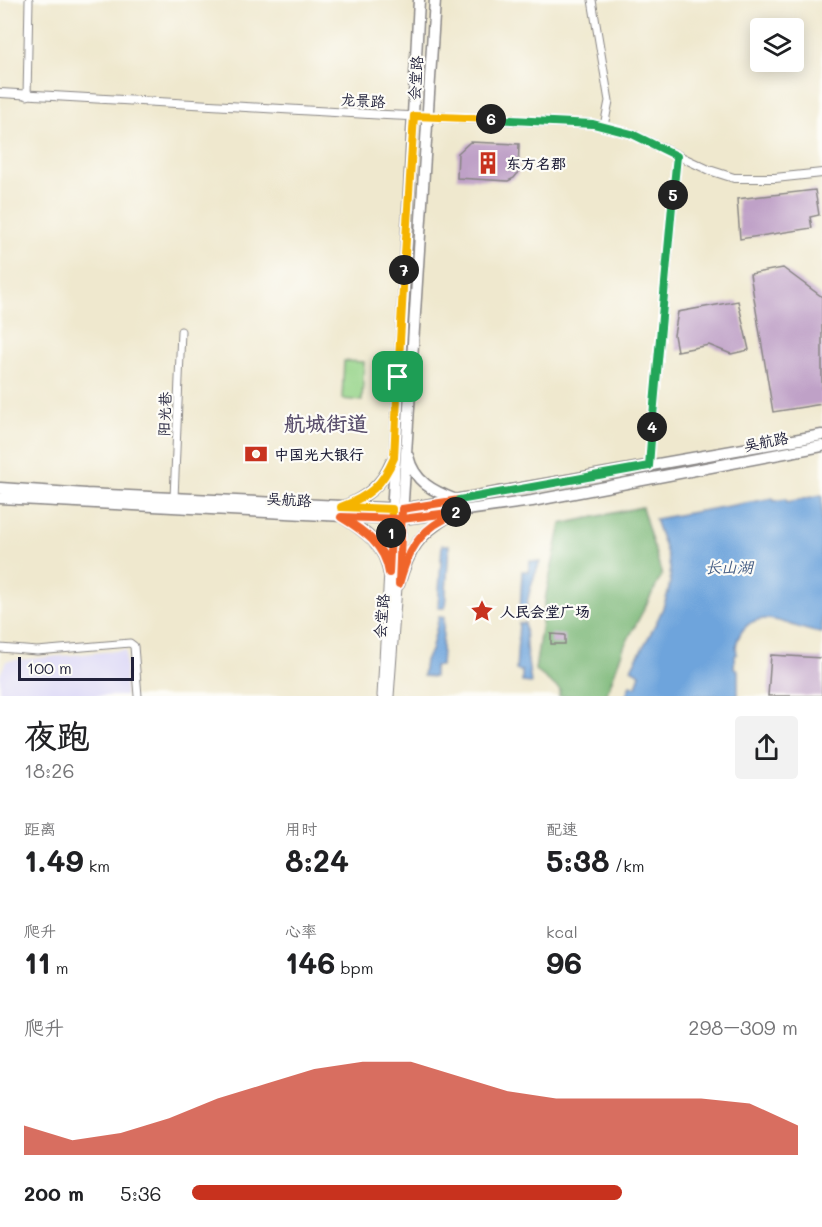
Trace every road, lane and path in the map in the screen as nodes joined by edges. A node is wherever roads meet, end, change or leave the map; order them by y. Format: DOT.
graph roads {
  1 [pos="29,0"];
  2 [pos="419,0"];
  3 [pos="435,0"];
  4 [pos="592,0"];
  5 [pos="0,93"];
  6 [pos="27,96"];
  7 [pos="414,116"];
  8 [pos="428,117"];
  9 [pos="604,126"];
  10 [pos="677,156"];
  11 [pos="822,173"];
  12 [pos="181,331"];
  13 [pos="822,435"];
  14 [pos="822,446"];
  15 [pos="407,450"];
  16 [pos="394,458"];
  17 [pos="649,466"];
  18 [pos="0,488"];
  19 [pos="0,498"];
  20 [pos="174,498"];
  21 [pos="457,506"];
  22 [pos="341,512"];
  23 [pos="397,514"];
  24 [pos="389,573"];
  25 [pos="399,584"];
  26 [pos="0,648"];
  27 [pos="138,696"];
  28 [pos="382,696"];
  29 [pos="389,696"];
  1 -- 6 [label="street"];
  2 -- 7 [label="main road, 会堂路"];
  3 -- 8 [label="main road, 会堂路"];
  4 -- 9 [label="street"];
  5 -- 6 [label="street, 龙景路"];
  6 -- 7 [label="street, 龙景路"];
  7 -- 8 [label="street, 龙景路"];
  7 -- 16 [label="main road, 会堂路"];
  8 -- 9 [label="street, 龙景路"];
  8 -- 15 [label="main road, 会堂路"];
  9 -- 10 [label="street, 龙景路"];
  10 -- 11 [label="street, 龙景路"];
  10 -- 17 [label="street"];
  12 -- 20 [label="street, 阳光巷"];
  13 -- 17 [label="main road, 吴航路"];
  14 -- 21 [label="main road, 吴航路"];
  15 -- 21 [label="main road"];
  15 -- 23 [label="main road, 会堂路"];
  16 -- 22 [label="main road"];
  16 -- 23 [label="main road, 会堂路"];
  17 -- 21 [label="main road, 吴航路"];
  18 -- 20 [label="main road, 吴航路"];
  19 -- 22 [label="main road, 吴航路"];
  20 -- 22 [label="main road, 吴航路"];
  21 -- 23 [label="main road, 吴航路"];
  21 -- 25 [label="main road"];
  22 -- 23 [label="main road, 吴航路"];
  22 -- 24 [label="main road"];
  23 -- 24 [label="main road, 会堂路"];
  23 -- 25 [label="main road, 会堂路"];
  24 -- 28 [label="main road, 会堂路"];
  25 -- 29 [label="main road, 会堂路"];
  26 -- 27 [label="street"];
}
